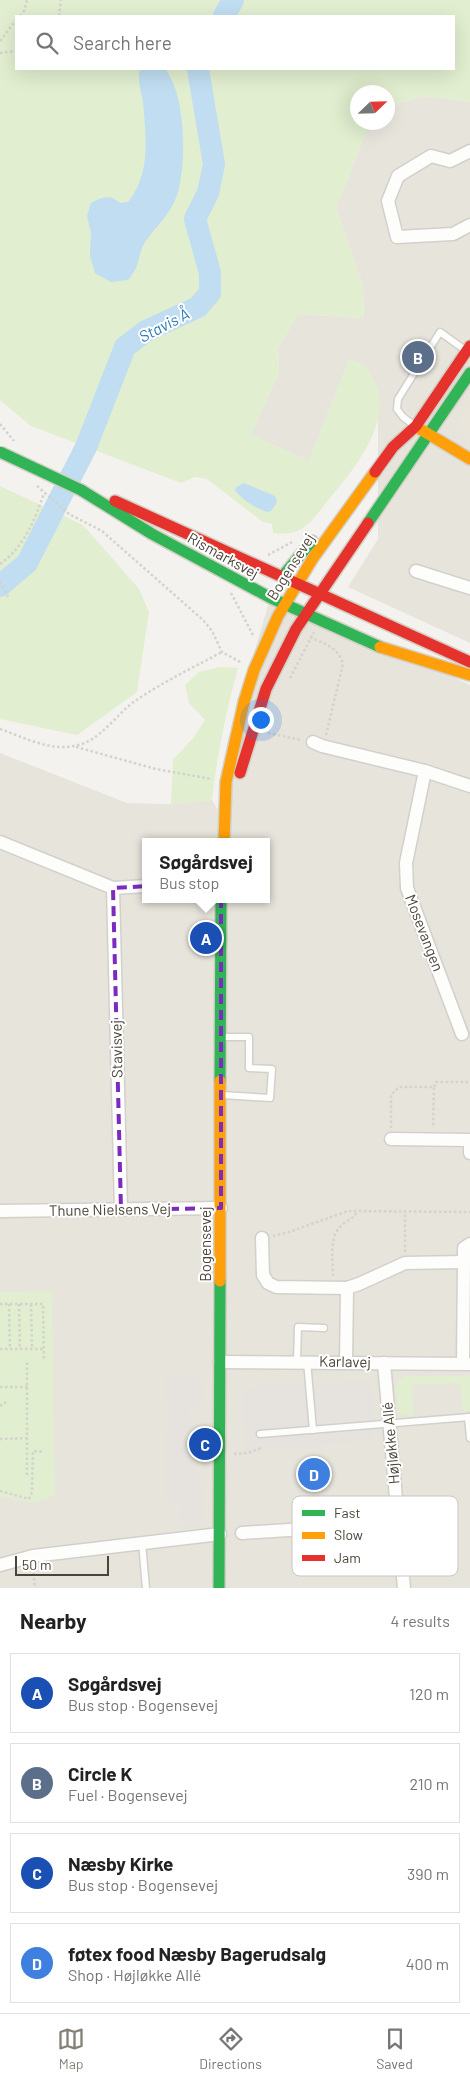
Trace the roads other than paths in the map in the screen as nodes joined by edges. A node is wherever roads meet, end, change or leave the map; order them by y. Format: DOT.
graph roads {
  1 [pos="470,151"];
  2 [pos="470,225"];
  3 [pos="468,348"];
  4 [pos="470,373"];
  5 [pos="416,426"];
  6 [pos="429,435"];
  7 [pos="393,447"];
  8 [pos="0,452"];
  9 [pos="470,459"];
  10 [pos="81,490"];
  11 [pos="370,499"];
  12 [pos="416,571"];
  13 [pos="334,572"];
  14 [pos="319,575"];
  15 [pos="282,577"];
  16 [pos="470,588"];
  17 [pos="229,589"];
  18 [pos="293,598"];
  19 [pos="311,603"];
  20 [pos="267,610"];
  21 [pos="278,616"];
  22 [pos="470,658"];
  23 [pos="470,663"];
  24 [pos="470,675"];
  25 [pos="317,744"];
  26 [pos="242,762"];
  27 [pos="426,771"];
  28 [pos="470,786"];
  29 [pos="224,838"];
  30 [pos="225,838"];
  31 [pos="0,842"];
  32 [pos="142,886"];
  33 [pos="114,888"];
  34 [pos="221,903"];
  35 [pos="462,1034"];
  36 [pos="221,1037"];
  37 [pos="221,1094"];
  38 [pos="391,1139"];
  39 [pos="470,1153"];
  40 [pos="221,1208"];
  41 [pos="121,1210"];
  42 [pos="0,1211"];
  43 [pos="262,1238"];
  44 [pos="470,1244"];
  45 [pos="464,1262"];
  46 [pos="347,1288"];
  47 [pos="324,1328"];
  48 [pos="302,1361"];
  49 [pos="220,1362"];
  50 [pos="346,1362"];
  51 [pos="384,1363"];
  52 [pos="467,1364"];
  53 [pos="469,1417"];
  54 [pos="390,1424"];
  55 [pos="313,1430"];
  56 [pos="260,1434"];
  57 [pos="470,1438"];
  58 [pos="396,1496"];
  59 [pos="292,1530"];
  60 [pos="242,1533"];
  61 [pos="220,1534"];
  62 [pos="142,1543"];
  63 [pos="0,1565"];
  64 [pos="146,1588"];
  65 [pos="219,1588"];
  1 -- 2 [label="street"];
  3 -- 5 [label="main road, Bogensevej"];
  3 -- 5 [label="lane"];
  4 -- 6 [label="main road, Bogensevej"];
  5 -- 6 [label="main road"];
  5 -- 7 [label="main road, Bogensevej"];
  5 -- 11 [label="main road"];
  6 -- 9 [label="main road"];
  6 -- 13 [label="main road, Bogensevej"];
  7 -- 15 [label="main road"];
  7 -- 18 [label="main road, Bogensevej"];
  8 -- 10 [label="main road, Rismarksvej, bridge"];
  10 -- 15 [label="main road, Rismarksvej"];
  10 -- 17 [label="main road"];
  10 -- 18 [label="main road, Rismarksvej"];
  12 -- 16 [label="street"];
  13 -- 19 [label="main road, Bogensevej"];
  13 -- 22 [label="main road"];
  14 -- 19 [label="main road"];
  15 -- 18 [label="main road, Rismarksvej"];
  18 -- 19 [label="main road, Rismarksvej"];
  18 -- 19 [label="main road, Rismarksvej"];
  18 -- 21 [label="main road, Bogensevej"];
  18 -- 26 [label="main road"];
  19 -- 23 [label="main road, Rismarksvej"];
  19 -- 24 [label="main road, Rismarksvej"];
  19 -- 26 [label="main road, Bogensevej"];
  19 -- 26 [label="main road"];
  20 -- 21 [label="main road"];
  21 -- 29 [label="main road, Bogensevej"];
  25 -- 27 [label="street"];
  26 -- 30 [label="main road, Bogensevej"];
  27 -- 28 [label="street"];
  27 -- 35 [label="street, Mosevangen"];
  31 -- 33 [label="street"];
  32 -- 33 [label="street"];
  33 -- 41 [label="street, Stavisvej"];
  34 -- 36 [label="main road, Bogensevej"];
  36 -- 37 [label="main road, Bogensevej"];
  36 -- 37 [label="lane"];
  37 -- 40 [label="main road, Bogensevej"];
  38 -- 39 [label="street"];
  40 -- 41 [label="street, Thune Nielsens Vej"];
  40 -- 49 [label="main road, Bogensevej"];
  41 -- 42 [label="street, Thune Nielsens Vej"];
  43 -- 46 [label="street"];
  44 -- 45 [label="street"];
  45 -- 46 [label="street"];
  45 -- 52 [label="street"];
  46 -- 50 [label="street"];
  47 -- 48 [label="lane"];
  48 -- 49 [label="street, Karlavej"];
  48 -- 50 [label="street, Karlavej"];
  48 -- 55 [label="lane"];
  49 -- 61 [label="main road, Bogensevej"];
  50 -- 51 [label="street, Karlavej"];
  51 -- 52 [label="street, Karlavej"];
  51 -- 54 [label="street, Højløkke Allé"];
  53 -- 54 [label="lane"];
  53 -- 57 [label="lane"];
  54 -- 55 [label="lane"];
  54 -- 58 [label="street, Højløkke Allé"];
  55 -- 56 [label="lane"];
  59 -- 60 [label="street"];
  61 -- 62 [label="street"];
  61 -- 65 [label="main road, Bogensevej"];
  62 -- 63 [label="street"];
  62 -- 64 [label="lane"];
}
